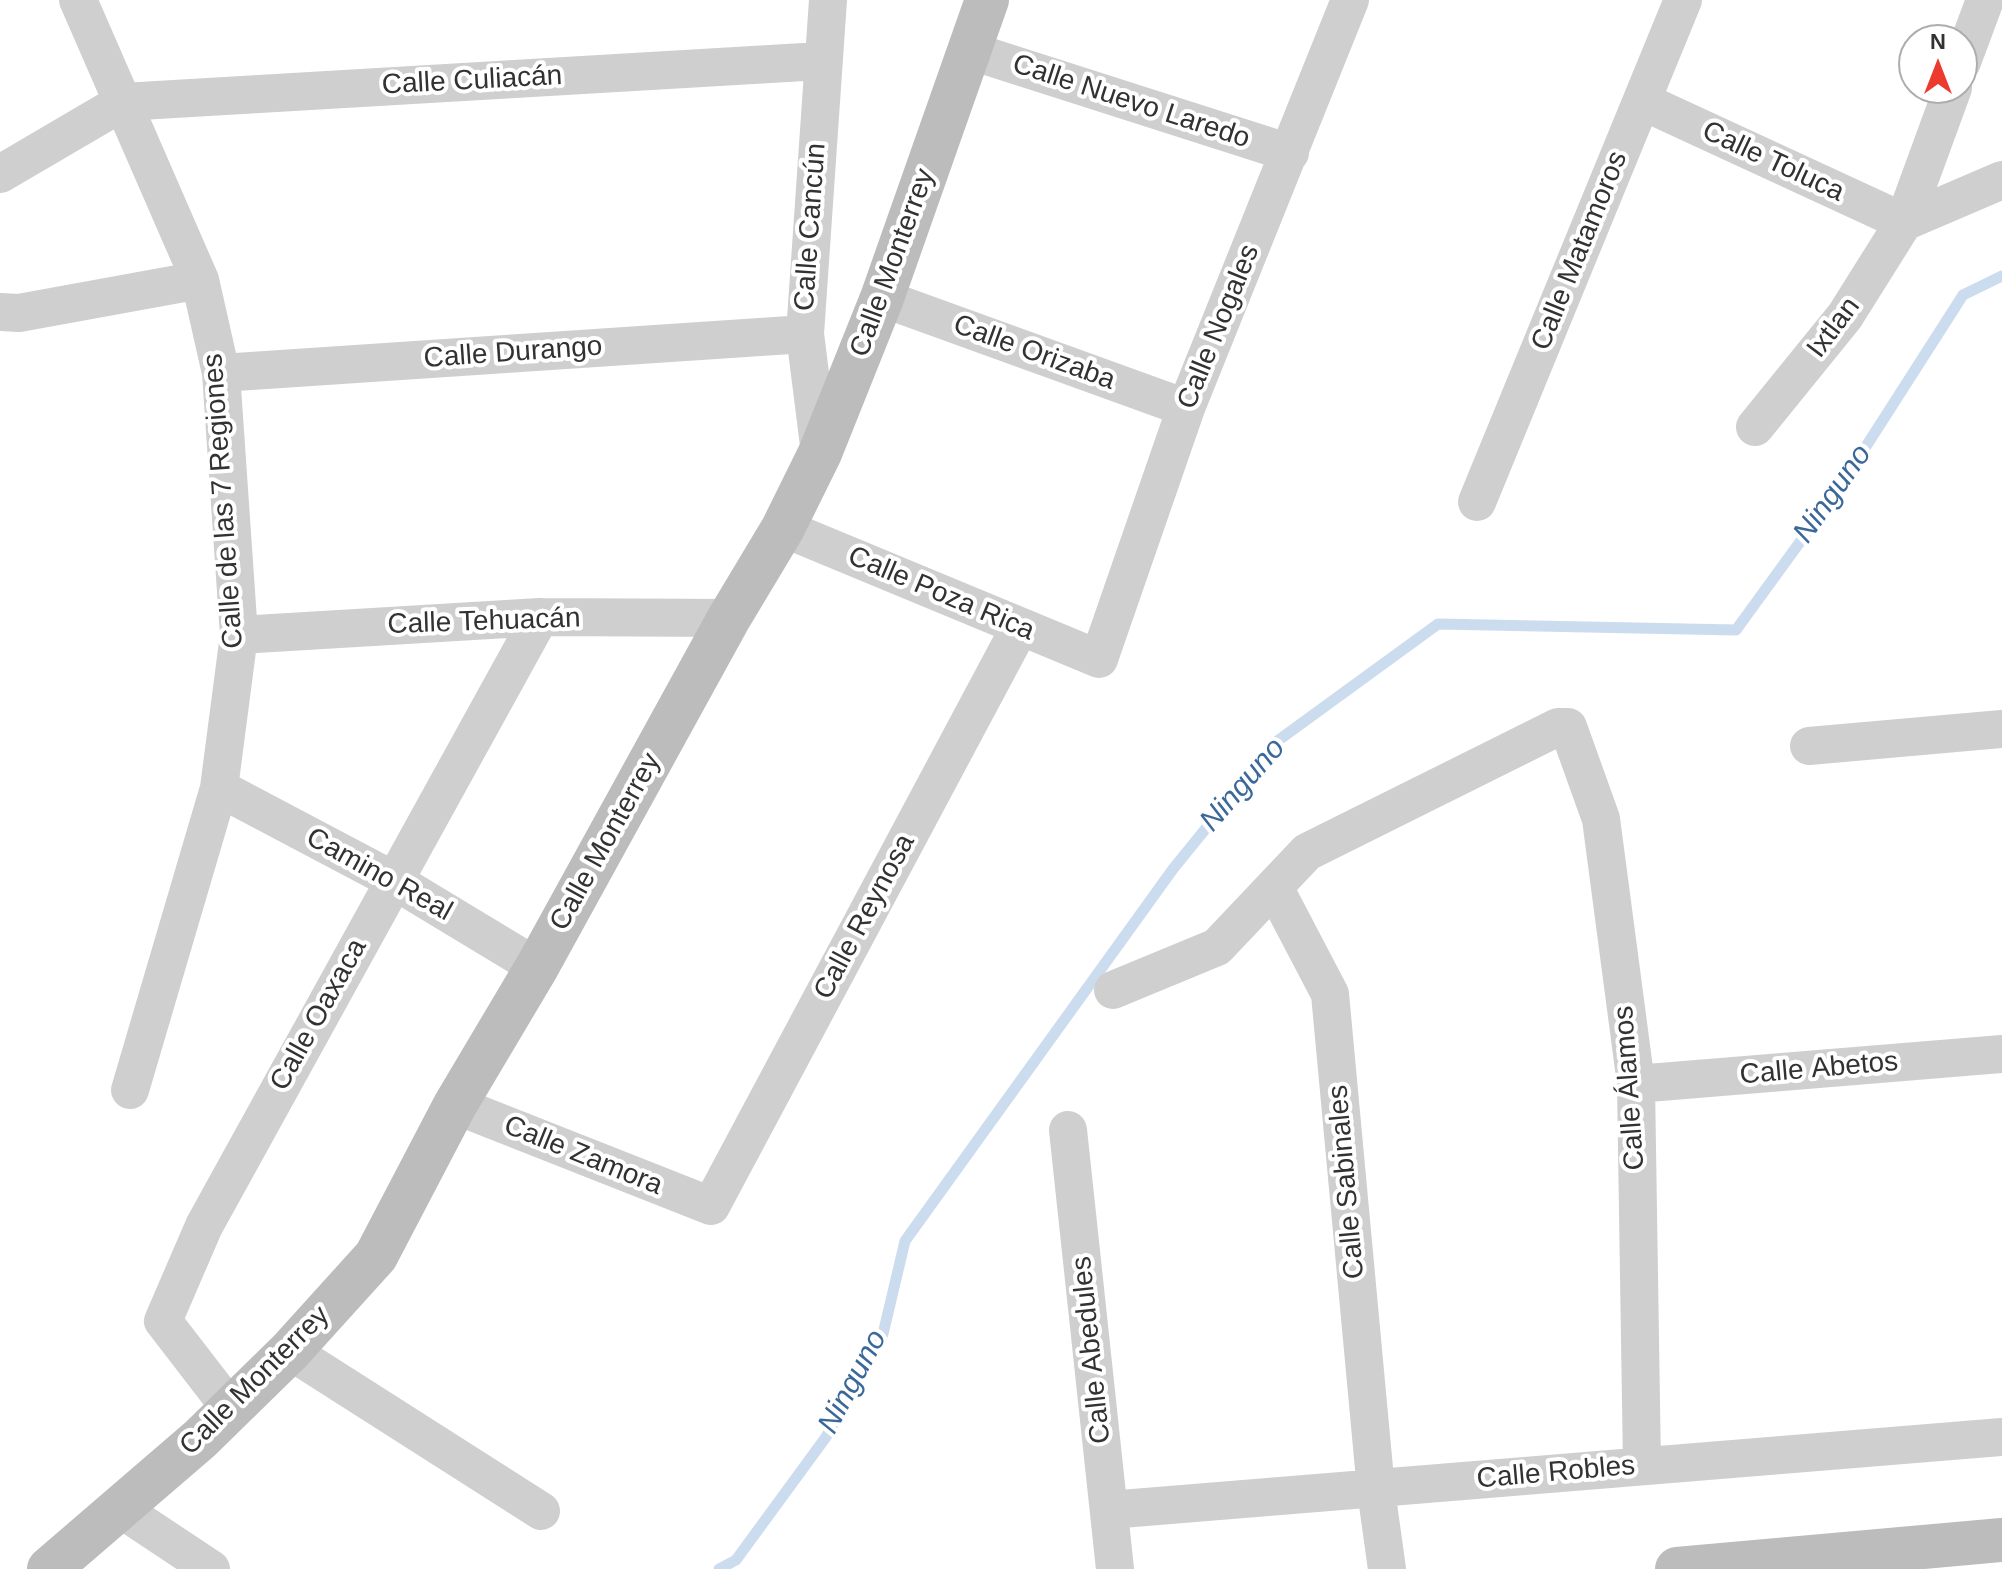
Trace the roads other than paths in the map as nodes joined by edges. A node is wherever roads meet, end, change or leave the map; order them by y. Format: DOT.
graph roads {
  1 [pos="78,0"];
  2 [pos="828,0"];
  3 [pos="987,0"];
  4 [pos="1350,0"];
  5 [pos="1683,0"];
  6 [pos="1985,0"];
  7 [pos="1976,24"];
  8 [pos="971,51"];
  9 [pos="821,61"];
  10 [pos="1642,101"];
  11 [pos="123,102"];
  12 [pos="1947,104"];
  13 [pos="1290,153"];
  14 [pos="0,174"];
  15 [pos="2002,180"];
  16 [pos="1904,222"];
  17 [pos="200,280"];
  18 [pos="882,298"];
  19 [pos="0,312"];
  20 [pos="805,334"];
  21 [pos="221,373"];
  22 [pos="1186,408"];
  23 [pos="1755,427"];
  24 [pos="820,453"];
  25 [pos="1477,502"];
  26 [pos="783,528"];
  27 [pos="540,617"];
  28 [pos="729,618"];
  29 [pos="1020,627"];
  30 [pos="239,635"];
  31 [pos="1099,659"];
  32 [pos="2002,729"];
  33 [pos="1809,746"];
  34 [pos="219,788"];
  35 [pos="393,880"];
  36 [pos="1274,887"];
  37 [pos="537,967"];
  38 [pos="1113,990"];
  39 [pos="2002,1054"];
  40 [pos="1636,1084"];
  41 [pos="130,1090"];
  42 [pos="455,1105"];
  43 [pos="1068,1130"];
  44 [pos="711,1206"];
  45 [pos="290,1351"];
  46 [pos="230,1408"];
  47 [pos="2002,1437"];
  48 [pos="1642,1466"];
  49 [pos="1376,1490"];
  50 [pos="119,1508"];
  51 [pos="1109,1510"];
  52 [pos="541,1511"];
  53 [pos="2002,1540"];
  54 [pos="49,1569"];
  55 [pos="211,1569"];
  56 [pos="1115,1569"];
  57 [pos="1387,1569"];
  58 [pos="1677,1569"];
  1 -- 11 [label="street, Calle de las 7 Regiones"];
  2 -- 9 [label="street, Calle Cancún"];
  3 -- 8 [label="street, Calle Monterrey"];
  4 -- 13 [label="street, Calle Nogales"];
  5 -- 10 [label="street, Calle Matamoros"];
  6 -- 7 [label="street"];
  8 -- 13 [label="street, Calle Nuevo Laredo"];
  8 -- 18 [label="street, Calle Monterrey"];
  9 -- 11 [label="street, Calle Culiacán"];
  9 -- 20 [label="street, Calle Cancún"];
  10 -- 16 [label="street, Calle Toluca"];
  10 -- 25 [label="street, Calle Matamoros"];
  11 -- 14 [label="street"];
  11 -- 17 [label="street, Calle de las 7 Regiones"];
  12 -- 16 [label="street, Ixtlan"];
  13 -- 22 [label="street, Calle Nogales"];
  15 -- 16 [label="street"];
  16 -- 23 [label="street, Ixtlan"];
  17 -- 19 [label="street"];
  17 -- 21 [label="street, Calle de las 7 Regiones"];
  18 -- 22 [label="street, Calle Orizaba"];
  18 -- 24 [label="street, Calle Monterrey"];
  20 -- 21 [label="street, Calle Durango"];
  20 -- 24 [label="street, Calle Cancún"];
  21 -- 30 [label="street, Calle de las 7 Regiones"];
  22 -- 31 [label="street, Calle Nogales"];
  24 -- 26 [label="street, Calle Monterrey"];
  26 -- 28 [label="street, Calle Monterrey"];
  26 -- 29 [label="street, Calle Poza Rica"];
  27 -- 28 [label="street, Calle Tehuacán"];
  27 -- 30 [label="street, Calle Tehuacán"];
  27 -- 35 [label="street, Calle Oaxaca"];
  28 -- 37 [label="street, Calle Monterrey"];
  29 -- 31 [label="street, Calle Poza Rica"];
  29 -- 44 [label="street, Calle Reynosa"];
  30 -- 34 [label="street, Calle de las 7 Regiones"];
  32 -- 33 [label="street"];
  34 -- 35 [label="street, Camino Real"];
  34 -- 41 [label="street, Calle de las 7 Regiones"];
  35 -- 37 [label="street, Camino Real"];
  35 -- 46 [label="street, Calle Oaxaca"];
  36 -- 38 [label="street"];
  36 -- 40 [label="street, Calle Álamos"];
  36 -- 49 [label="street, Calle Sabinales"];
  37 -- 42 [label="street, Calle Monterrey"];
  39 -- 40 [label="street, Calle Abetos"];
  40 -- 48 [label="street, Calle Álamos"];
  42 -- 44 [label="street, Calle Zamora"];
  42 -- 45 [label="street, Calle Monterrey"];
  43 -- 51 [label="street, Calle Abedules"];
  45 -- 46 [label="street, Calle Monterrey"];
  45 -- 52 [label="street"];
  46 -- 50 [label="street, Calle Monterrey"];
  47 -- 48 [label="street, Calle Robles"];
  48 -- 49 [label="street, Calle Robles"];
  49 -- 51 [label="street, Calle Robles"];
  49 -- 57 [label="street, Calle Sabinales"];
  50 -- 54 [label="street, Calle Monterrey"];
  50 -- 55 [label="street"];
  51 -- 56 [label="street, Calle Abedules"];
  53 -- 58 [label="street"];
}
